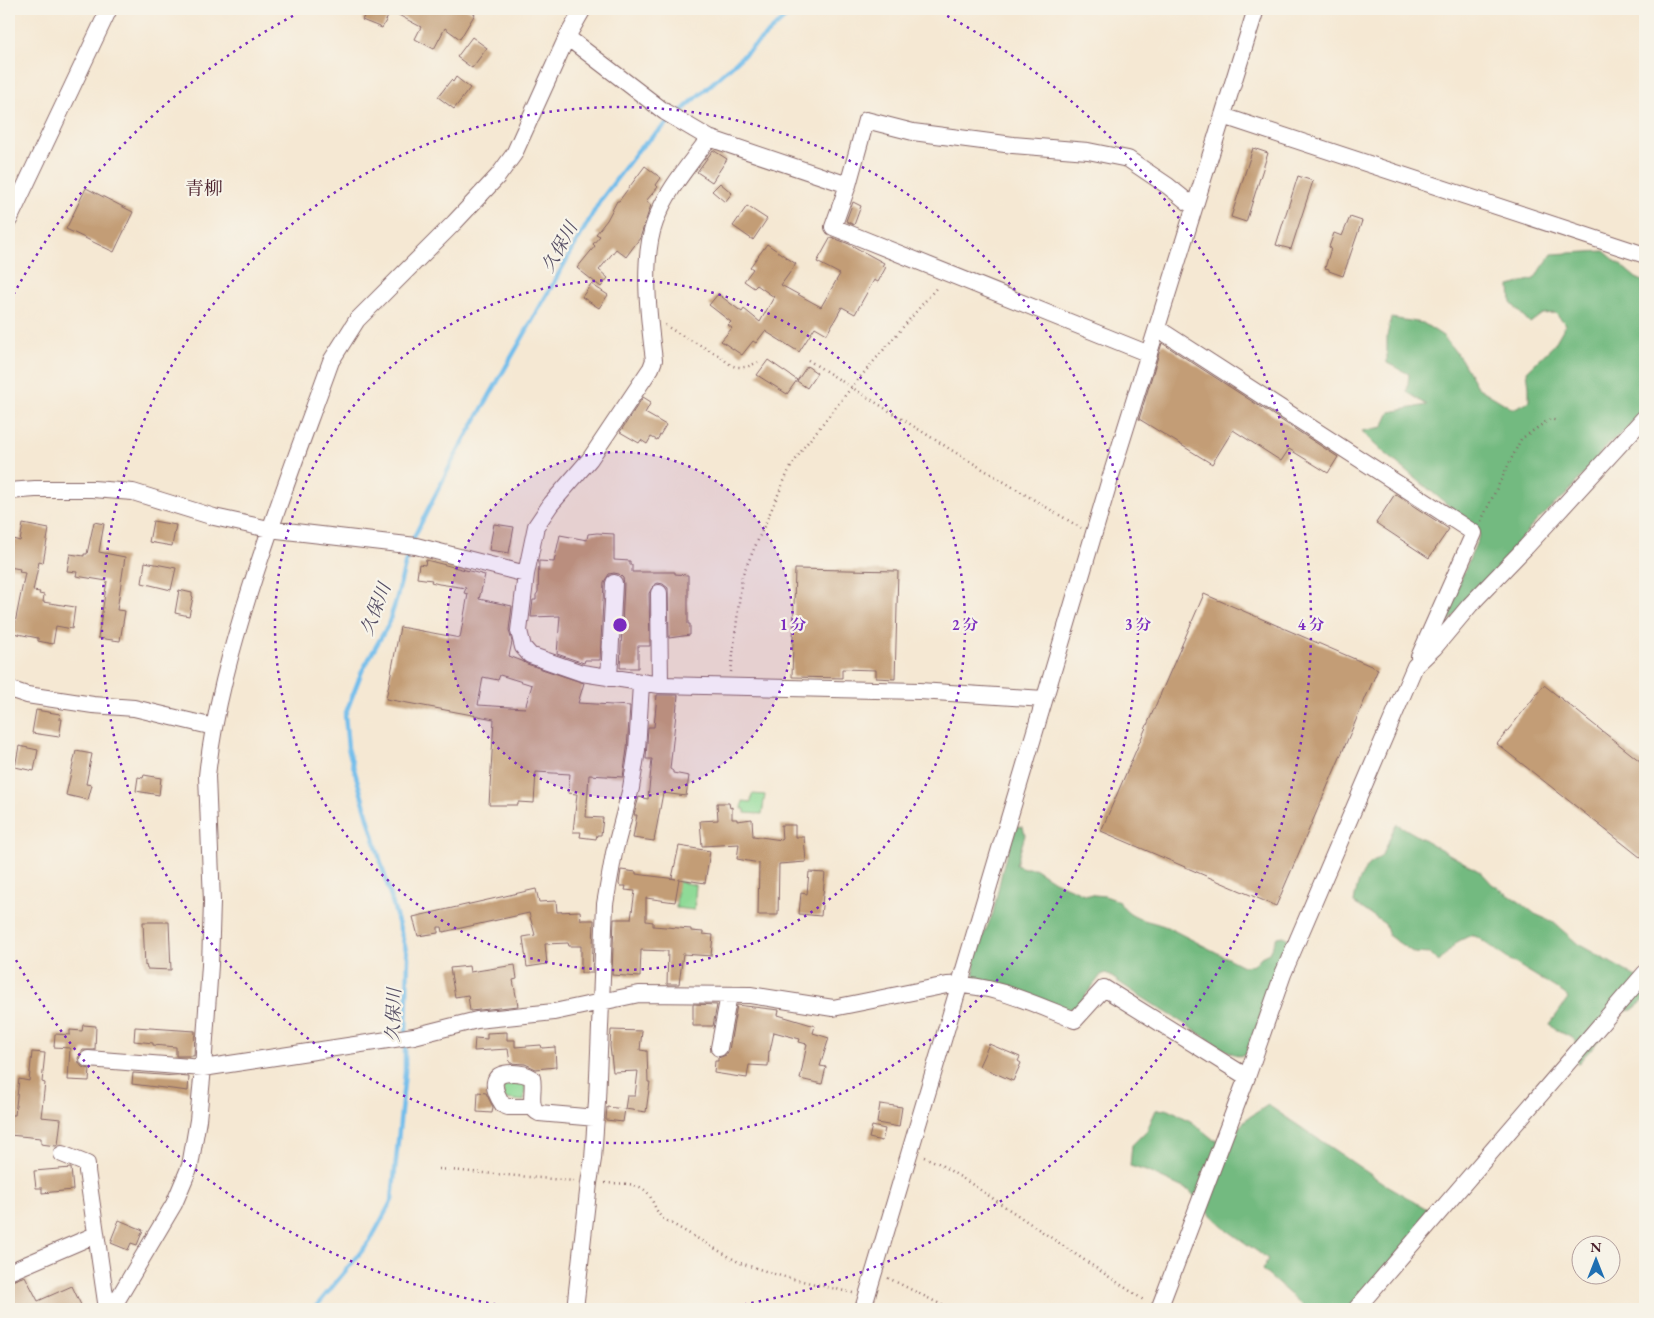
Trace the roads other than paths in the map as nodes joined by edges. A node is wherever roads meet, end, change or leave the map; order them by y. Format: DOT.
graph roads {
  1 [pos="109,9"];
  2 [pos="583,9"];
  3 [pos="1256,9"];
  4 [pos="567,37"];
  5 [pos="1223,116"];
  6 [pos="709,138"];
  7 [pos="848,185"];
  8 [pos="1194,207"];
  9 [pos="9,220"];
  10 [pos="1645,255"];
  11 [pos="1157,328"];
  12 [pos="1149,354"];
  13 [pos="1645,417"];
  14 [pos="9,491"];
  15 [pos="269,529"];
  16 [pos="526,574"];
  17 [pos="614,583"];
  18 [pos="659,593"];
  19 [pos="1415,666"];
  20 [pos="609,678"];
  21 [pos="641,684"];
  22 [pos="660,685"];
  23 [pos="9,689"];
  24 [pos="1044,699"];
  25 [pos="214,727"];
  26 [pos="1645,973"];
  27 [pos="960,984"];
  28 [pos="729,995"];
  29 [pos="601,1001"];
  30 [pos="718,1048"];
  31 [pos="88,1059"];
  32 [pos="203,1068"];
  33 [pos="1247,1076"];
  34 [pos="532,1107"];
  35 [pos="596,1118"];
  36 [pos="62,1154"];
  37 [pos="95,1235"];
  38 [pos="9,1272"];
  39 [pos="865,1303"];
  40 [pos="1154,1306"];
  41 [pos="108,1309"];
  42 [pos="575,1309"];
  43 [pos="1356,1309"];
  1 -- 9 [label="street"];
  2 -- 4 [label="street"];
  3 -- 5 [label="street"];
  4 -- 6 [label="street"];
  4 -- 15 [label="street"];
  5 -- 8 [label="street"];
  5 -- 10 [label="street"];
  6 -- 7 [label="street"];
  6 -- 16 [label="street"];
  7 -- 8 [label="street"];
  7 -- 12 [label="street"];
  8 -- 11 [label="street"];
  11 -- 12 [label="street"];
  11 -- 19 [label="street"];
  12 -- 24 [label="street"];
  13 -- 19 [label="street"];
  14 -- 15 [label="street"];
  15 -- 16 [label="street"];
  15 -- 25 [label="street"];
  16 -- 20 [label="street"];
  17 -- 20 [label="street"];
  18 -- 22 [label="street"];
  19 -- 33 [label="street"];
  20 -- 21 [label="street"];
  21 -- 22 [label="street"];
  21 -- 29 [label="street"];
  22 -- 24 [label="street"];
  23 -- 25 [label="street"];
  24 -- 27 [label="street"];
  25 -- 32 [label="street"];
  26 -- 43 [label="street"];
  27 -- 28 [label="street"];
  27 -- 33 [label="street"];
  27 -- 39 [label="street"];
  28 -- 29 [label="street"];
  28 -- 30 [label="street"];
  29 -- 32 [label="street"];
  29 -- 35 [label="street"];
  31 -- 32 [label="street"];
  32 -- 41 [label="street"];
  33 -- 40 [label="street"];
  34 -- 35 [label="street"];
  35 -- 42 [label="street"];
  36 -- 37 [label="street"];
  37 -- 38 [label="street"];
  37 -- 41 [label="street"];
}
